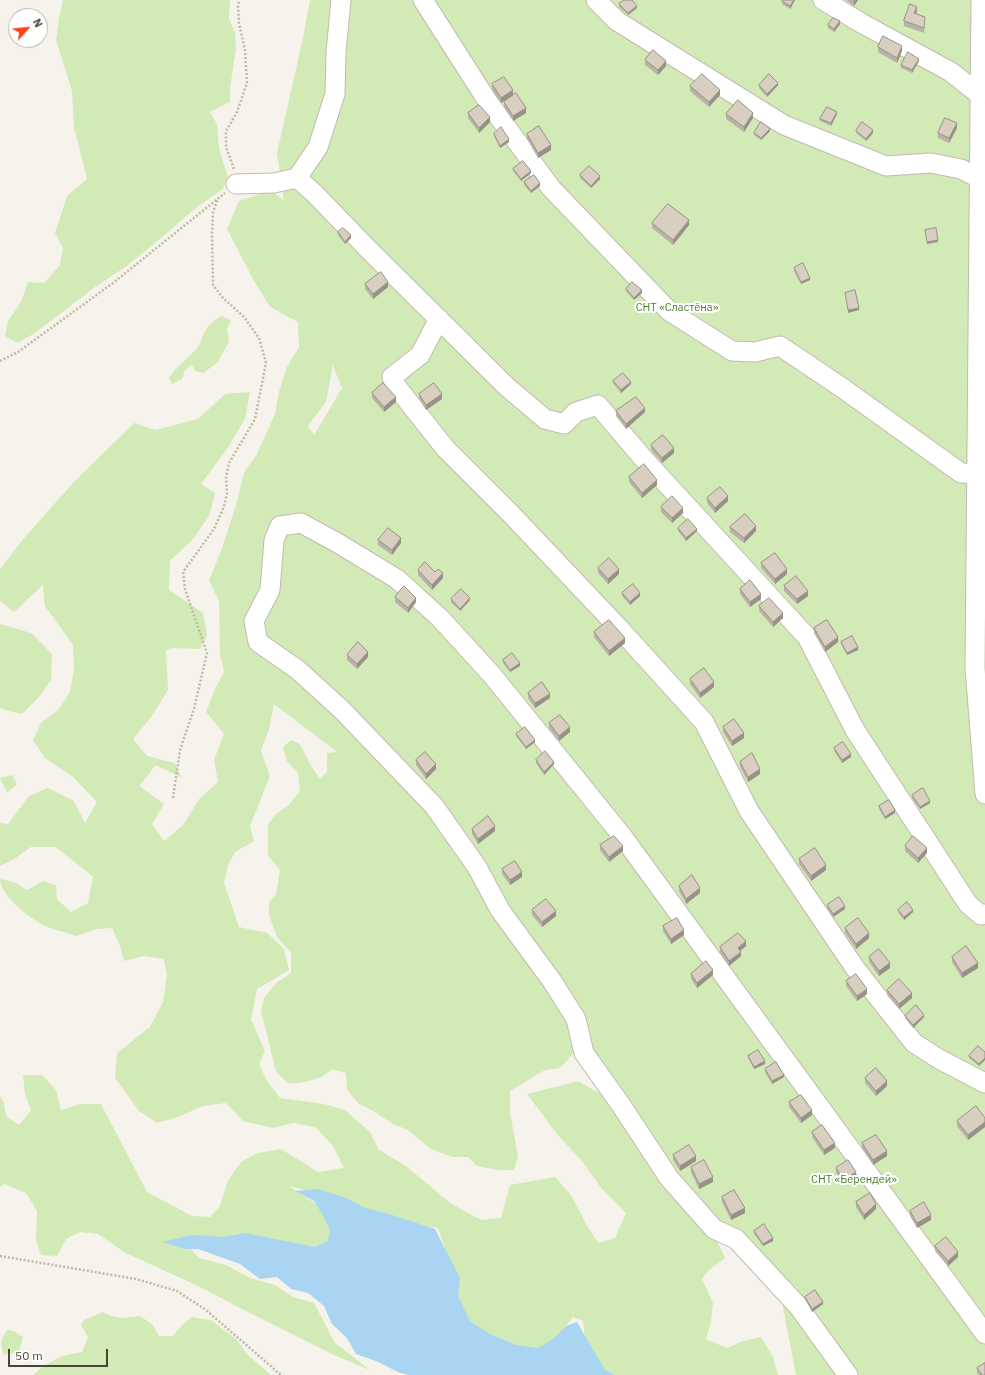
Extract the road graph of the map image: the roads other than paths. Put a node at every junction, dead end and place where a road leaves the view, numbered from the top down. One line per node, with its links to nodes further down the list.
1 (341, 0): 7 (street)
2 (423, 0): 11 (street)
3 (596, 0): 8 (street)
4 (823, 0): 6 (street)
5 (981, 0): 6 (street)
6 (980, 95): 8 (street)
7 (297, 178): 9 (street); 10 (street)
8 (982, 178): 11 (street)
9 (236, 184)
10 (438, 319): 14 (street); 15 (street)
11 (980, 474): 12 (street)
12 (982, 730): 13 (street)
13 (985, 794)
14 (985, 914)
15 (985, 1083)
16 (985, 1334): 17 (street)
17 (848, 1375)

